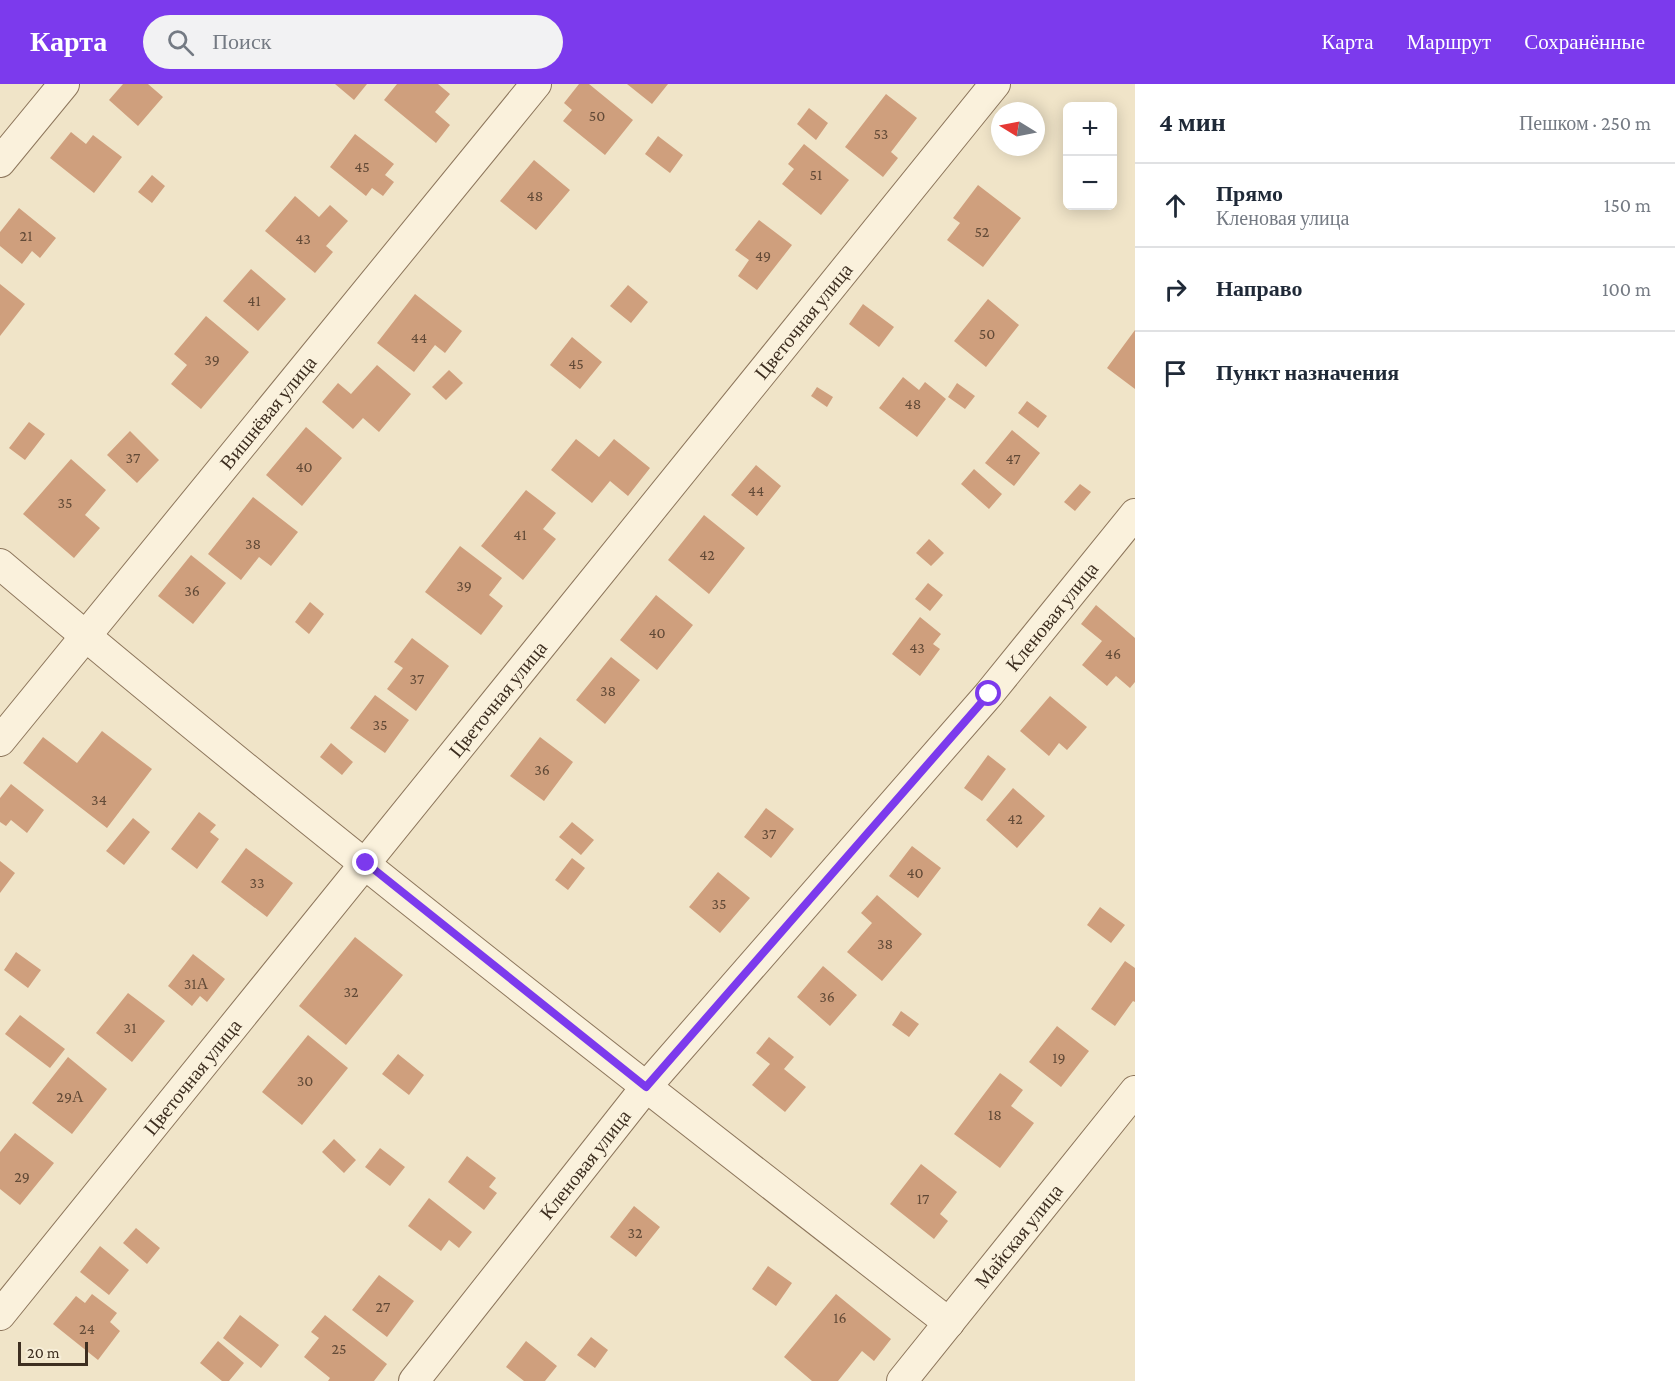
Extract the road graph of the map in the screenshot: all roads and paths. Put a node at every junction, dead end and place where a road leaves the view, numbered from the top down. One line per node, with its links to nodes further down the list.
1 (64, 84): 4 (street)
2 (536, 84): 7 (street, Вишнёвая улица)
3 (995, 84): 9 (street, Цветочная улица)
4 (0, 162)
5 (1135, 514): 10 (street, Кленовая улица)
6 (0, 564): 7 (street)
7 (85, 636): 8 (street, Вишнёвая улица); 9 (street)
8 (0, 741)
9 (366, 863): 10 (street); 12 (street, Цветочная улица)
10 (646, 1087): 13 (street); 14 (street, Кленовая улица)
11 (1135, 1091): 13 (street, Майская улица)
12 (0, 1315)
13 (949, 1323): 15 (street, Майская улица)
14 (414, 1381)
15 (902, 1381)

